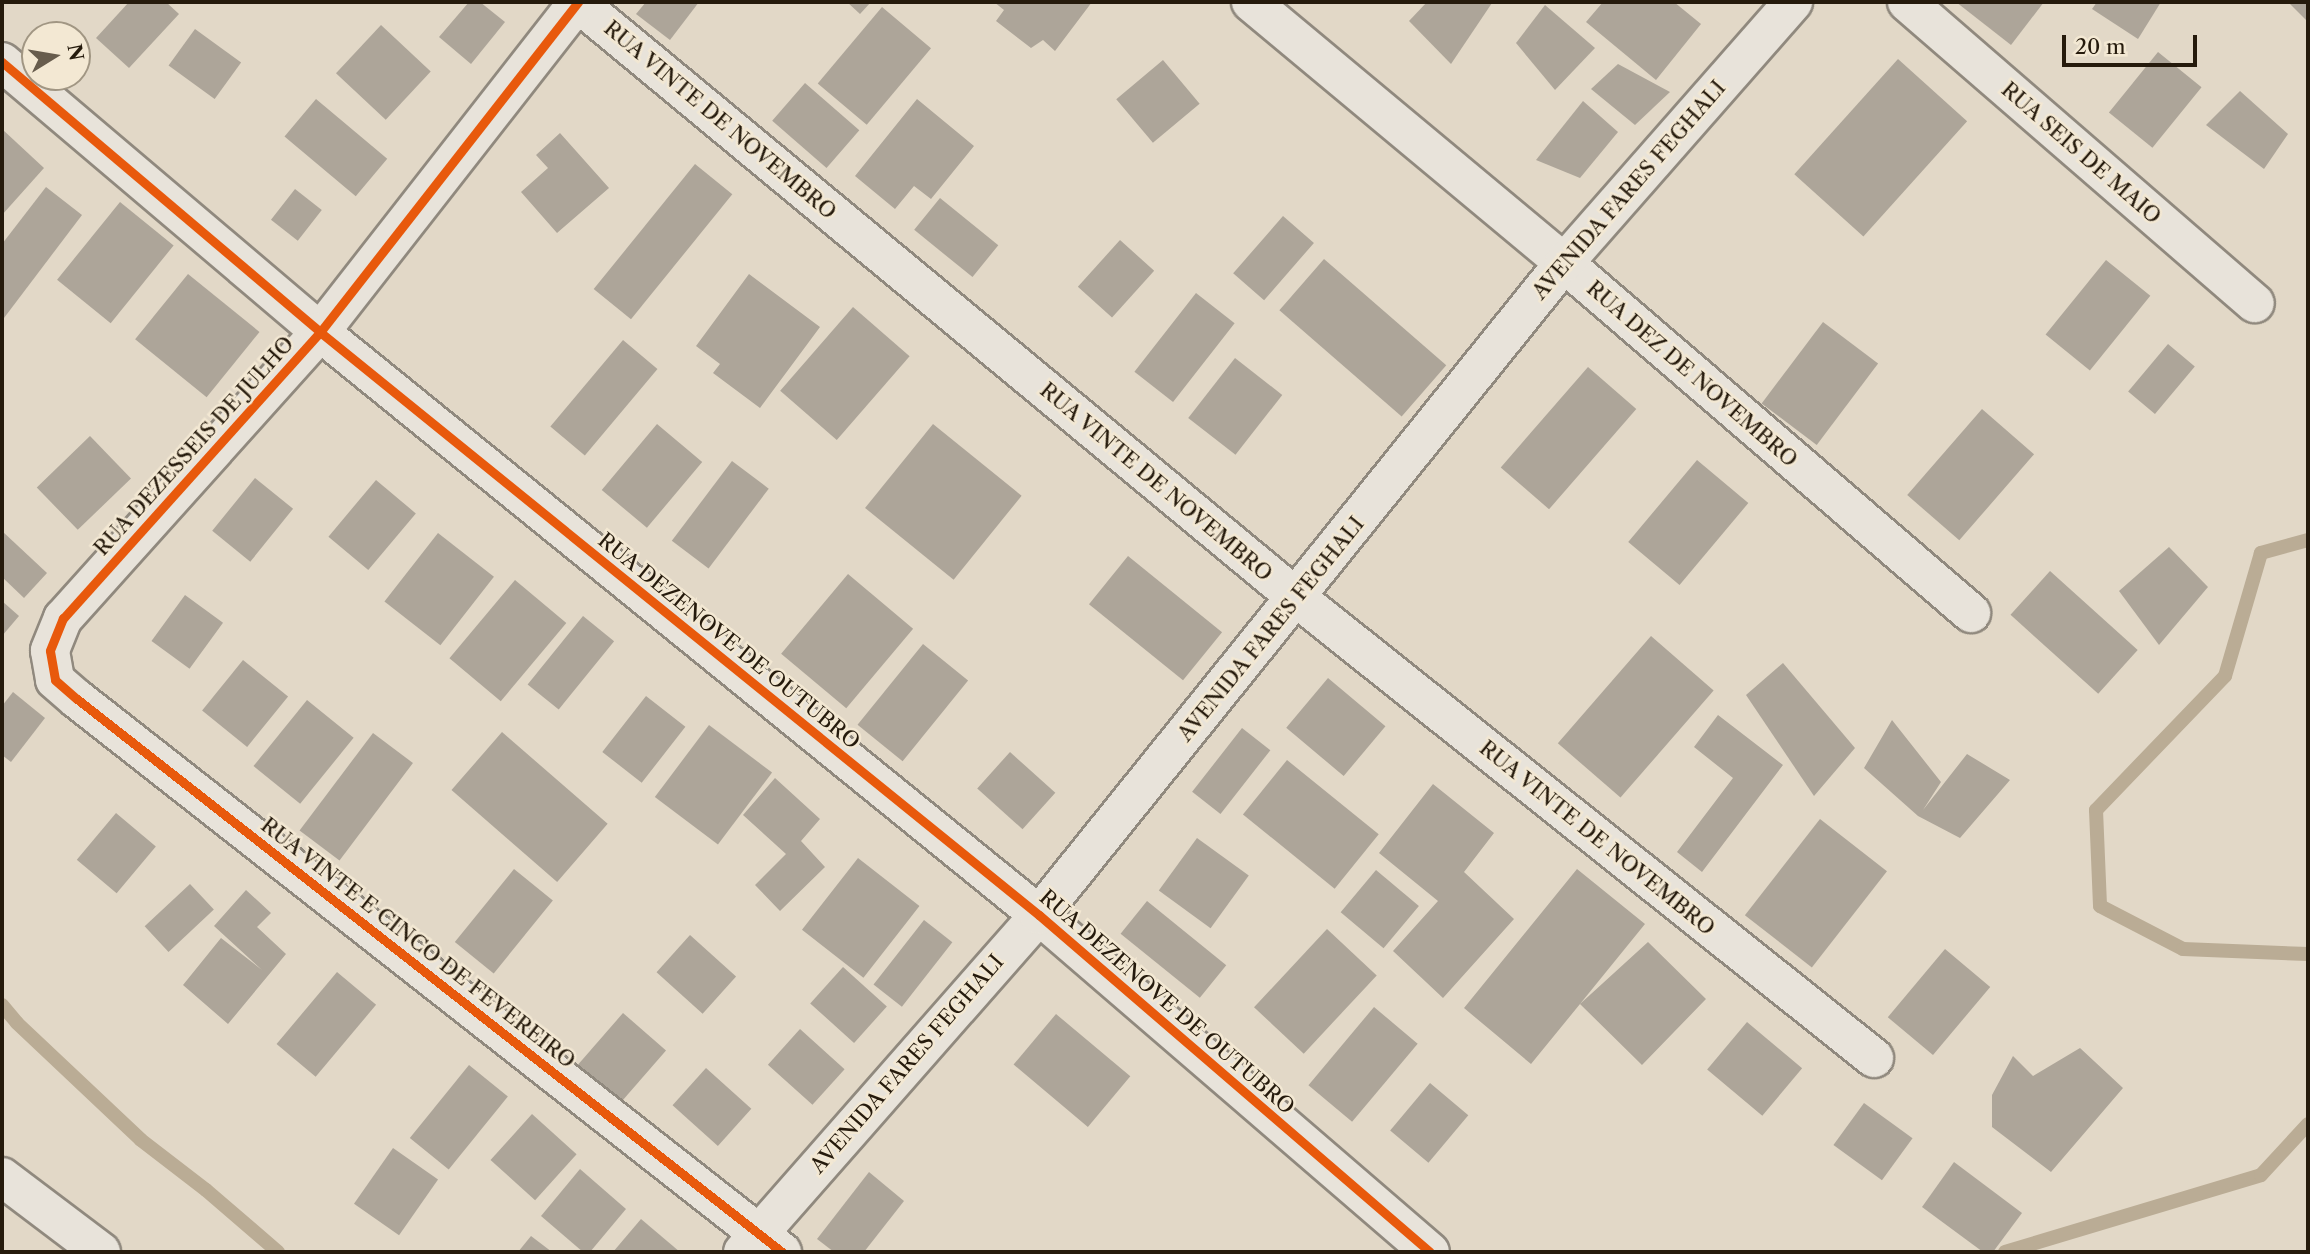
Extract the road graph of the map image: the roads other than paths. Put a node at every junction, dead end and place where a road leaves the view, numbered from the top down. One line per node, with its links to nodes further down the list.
1 (578, 2): 8 (street, RUA DEZESSEIS DE JULHO); 9 (street, RUA VINTE DE NOVEMBRO)
2 (1251, 2): 6 (street, RUA DEZ DE NOVEMBRO)
3 (1793, 2): 6 (street, AVENIDA FARES FEGHALI)
4 (1907, 2): 7 (street, RUA SEIS DE MAIO)
5 (2, 62): 8 (street, RUA DEZENOVE DE OUTUBRO)
6 (1564, 263): 9 (street, AVENIDA FARES FEGHALI); 10 (street, RUA DEZ DE NOVEMBRO)
7 (2255, 303)
8 (320, 332): 11 (street, RUA DEZESSEIS DE JULHO); 12 (street, RUA DEZENOVE DE OUTUBRO)
9 (1297, 598): 12 (street, AVENIDA FARES FEGHALI); 13 (street, RUA VINTE DE NOVEMBRO)
10 (1971, 613)
11 (50, 651): 15 (street, RUA VINTE E CINCO DE FEVEREIRO)
12 (1039, 915): 15 (street, AVENIDA FARES FEGHALI); 17 (street, RUA DEZENOVE DE OUTUBRO)
13 (1874, 1058)
14 (2, 1177): 16 (street)
15 (761, 1246)
16 (101, 1252)
17 (1430, 1252)

